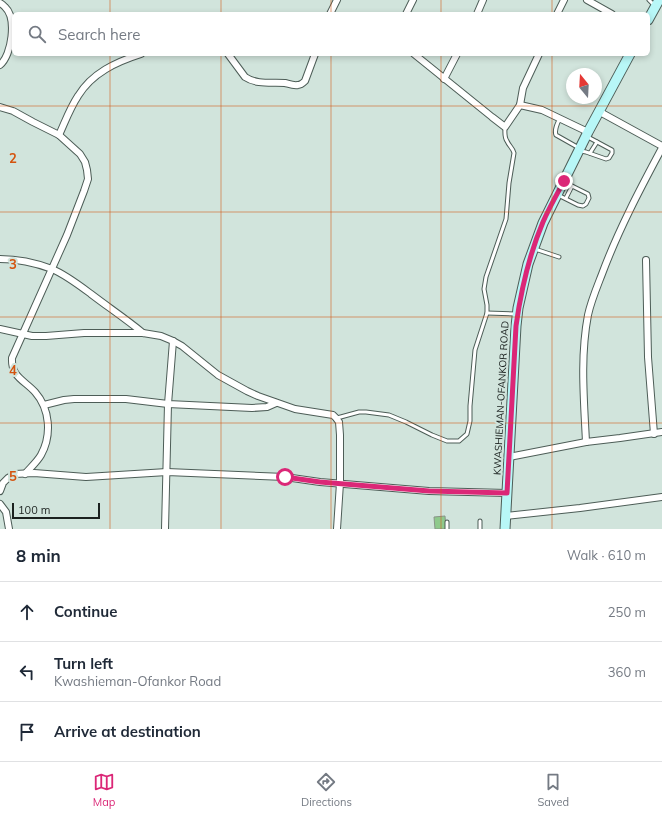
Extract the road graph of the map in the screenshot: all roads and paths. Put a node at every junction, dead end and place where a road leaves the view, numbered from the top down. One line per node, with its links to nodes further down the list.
1 (2, 0): 8 (street)
2 (337, 0): 9 (street)
3 (413, 0): 10 (street)
4 (484, 0): 11 (street)
5 (564, 0): 12 (street)
6 (587, 0): 13 (street)
7 (654, 2): 14 (main road)
8 (0, 3): 22 (street)
9 (331, 12)
10 (407, 12)
11 (477, 12)
12 (558, 12)
13 (608, 12)
14 (650, 14)
15 (134, 56): 30 (street)
16 (229, 56): 17 (street)
17 (314, 56)
18 (416, 56): 23 (street)
19 (456, 56): 23 (street)
20 (538, 56): 24 (street)
21 (629, 56): 26 (main road, KWASHIEMAN-OFANKOR ROAD)
22 (0, 65)
23 (444, 79): 28 (street)
24 (520, 105): 27 (street); 28 (street)
25 (0, 107): 30 (street)
26 (600, 112): 29 (main road, KWASHIEMAN-OFANKOR ROAD); 32 (street)
27 (560, 118): 29 (street); 33 (lane)
28 (505, 127): 44 (lane)
29 (587, 134): 31 (lane); 33 (main road, KWASHIEMAN-OFANKOR ROAD)
30 (59, 135): 43 (street)
31 (597, 142): 34 (lane); 34 (lane)
32 (662, 147): 56 (street)
33 (580, 150): 34 (lane); 35 (main road, KWASHIEMAN-OFANKOR ROAD)
34 (590, 153)
35 (564, 182): 36 (lane); 37 (main road, KWASHIEMAN-OFANKOR ROAD)
36 (572, 186): 38 (lane); 38 (lane)
37 (557, 195): 38 (lane); 39 (main road, KWASHIEMAN-OFANKOR ROAD)
38 (566, 198)
39 (533, 249): 40 (lane); 45 (main road, KWASHIEMAN-OFANKOR ROAD)
40 (558, 257)
41 (0, 260): 43 (street)
42 (646, 260): 55 (street)
43 (52, 269): 47 (street); 48 (street)
44 (487, 313): 45 (lane); 53 (lane)
45 (517, 314): 57 (main road, KWASHIEMAN-OFANKOR ROAD)
46 (0, 329): 48 (street)
47 (143, 334): 48 (street); 49 (street)
48 (22, 335): 52 (street)
49 (173, 341): 50 (street); 51 (street)
50 (276, 403): 51 (street); 53 (street)
51 (168, 404): 52 (street); 58 (street)
52 (44, 405): 59 (street)
53 (336, 418): 60 (street)
54 (662, 432): 55 (street)
55 (654, 434): 56 (street)
56 (586, 442): 57 (street)
57 (509, 457): 62 (main road, KWASHIEMAN-OFANKOR ROAD)
58 (167, 472): 59 (street); 60 (street); 69 (street)
59 (25, 474): 61 (street)
60 (340, 484): 62 (street); 70 (street)
61 (0, 491)
62 (507, 493): 65 (main road, KWASHIEMAN-OFANKOR ROAD)
63 (662, 497): 65 (street)
64 (0, 504): 68 (street)
65 (506, 516): 73 (main road, KWASHIEMAN-OFANKOR ROAD)
66 (480, 521): 72 (lane)
67 (447, 522): 71 (lane)
68 (9, 529)
69 (165, 529)
70 (337, 529)
71 (447, 529)
72 (480, 529)
73 (505, 529)

